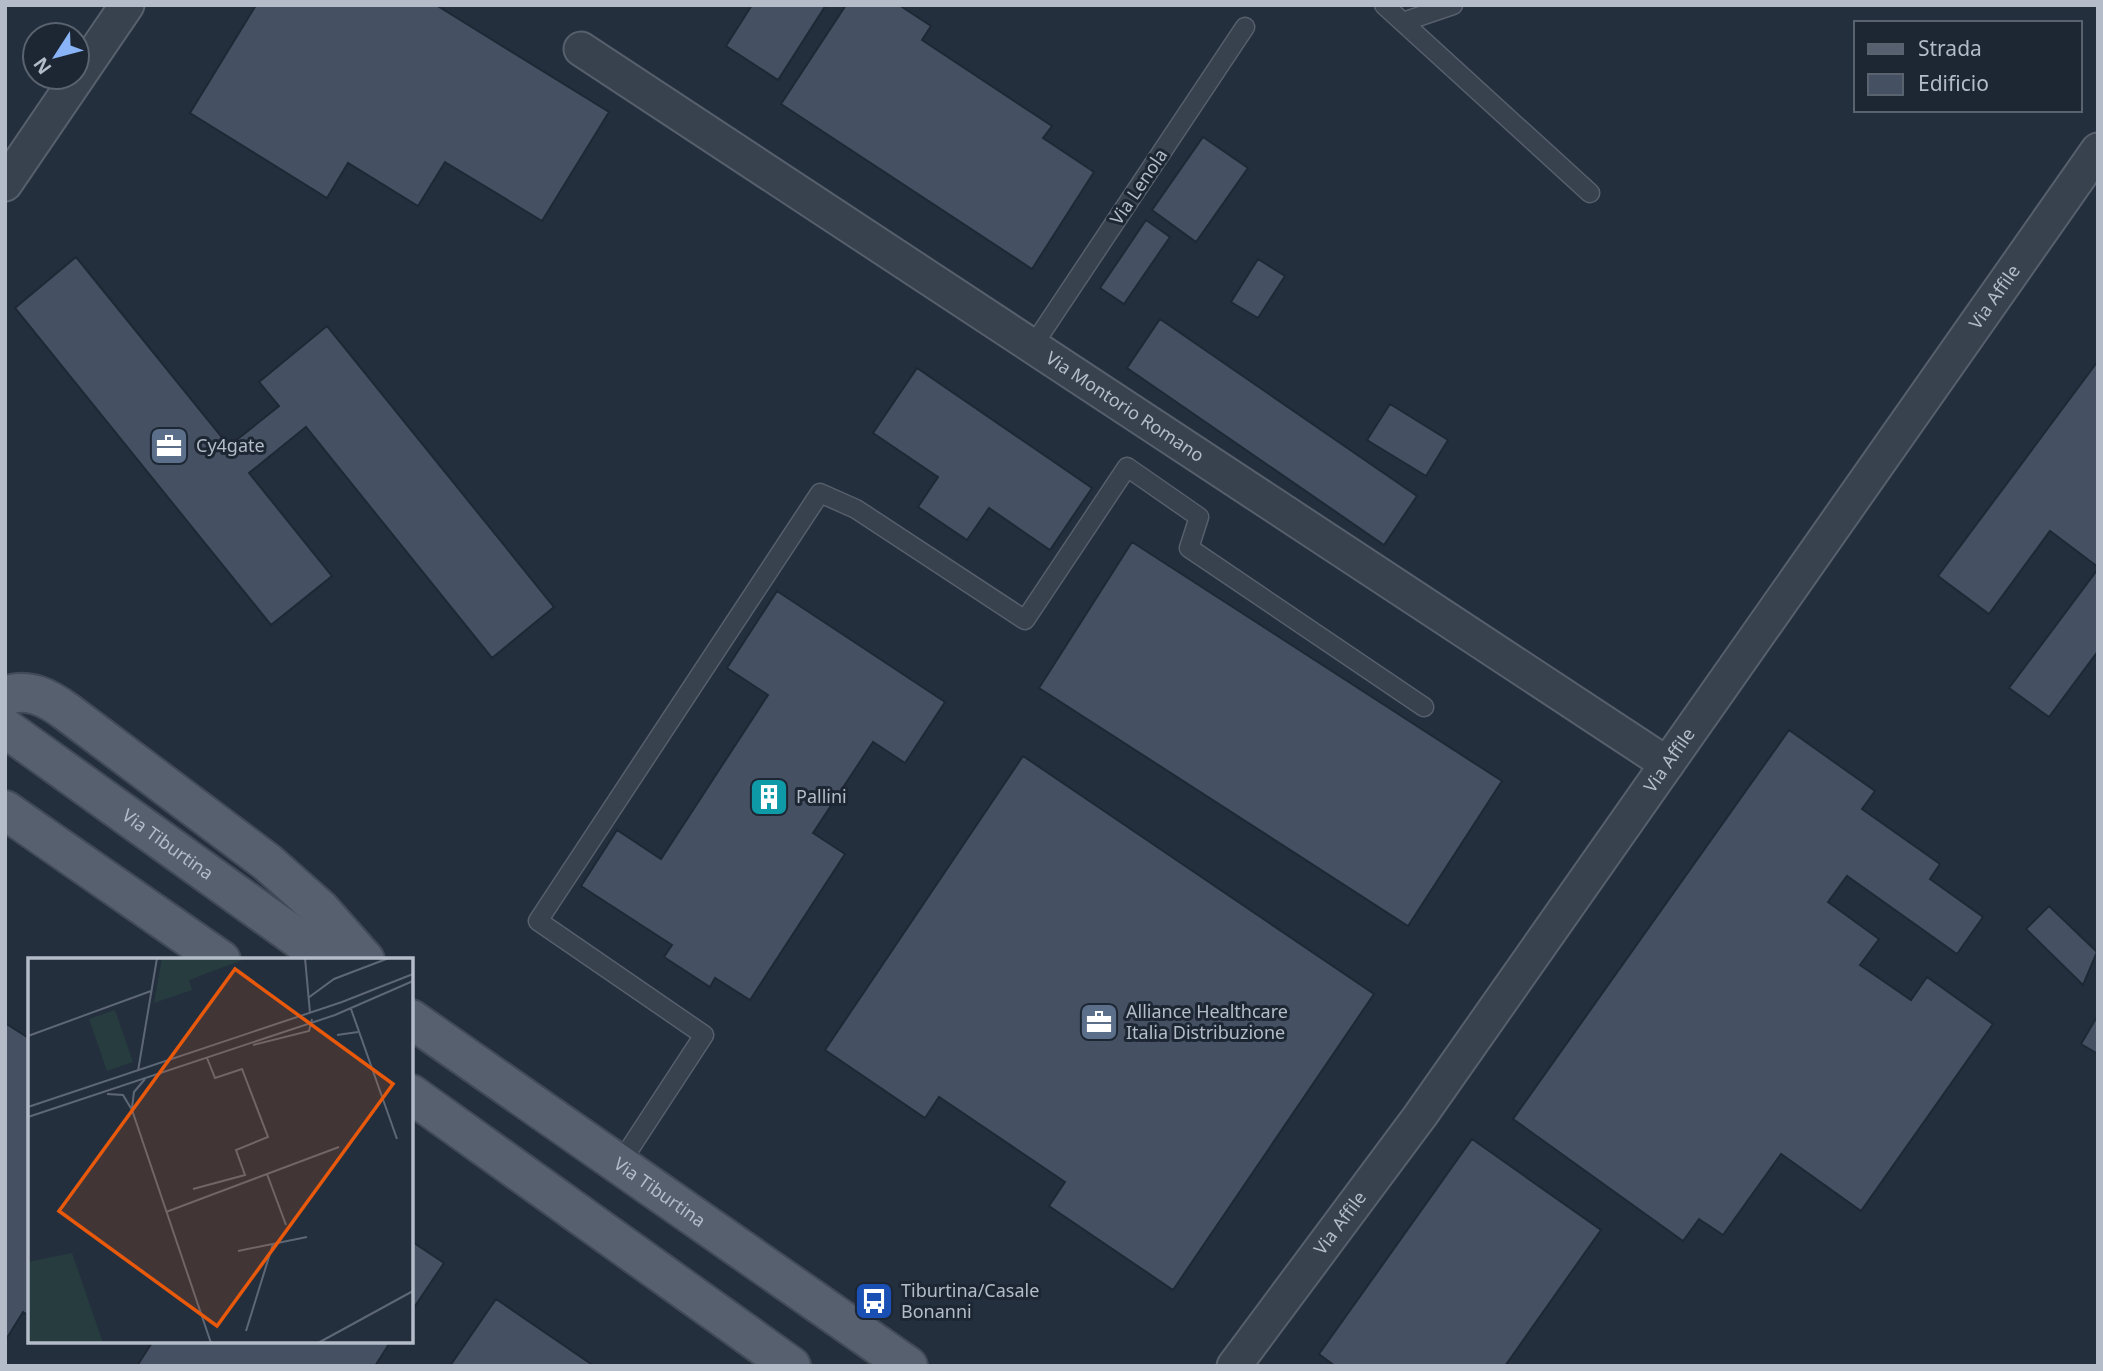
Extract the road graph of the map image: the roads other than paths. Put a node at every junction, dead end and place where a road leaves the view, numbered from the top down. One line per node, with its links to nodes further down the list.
1 (127, 5): 8 (street)
2 (1384, 5): 4 (lane)
3 (1453, 5): 4 (lane)
4 (1403, 22): 9 (lane)
5 (1245, 27): 10 (lane, Via Lenola)
6 (581, 49): 10 (street, Via Montorio Romano)
7 (2098, 150): 14 (street, Via Affile)
8 (5, 184)
9 (1590, 193)
10 (1032, 347): 14 (street, Via Montorio Romano)
11 (5, 696): 18 (main road)
12 (1424, 707): 21 (lane)
13 (5, 728): 17 (main road, Via Tiburtina)
14 (1667, 764): 24 (street, Via Affile)
15 (5, 810): 16 (main road)
16 (218, 958)
17 (325, 958)
18 (363, 958)
19 (413, 1020): 21 (main road, Via Tiburtina)
20 (413, 1095): 22 (main road)
21 (620, 1165): 23 (main road, Via Tiburtina)
22 (791, 1366)
23 (908, 1366)
24 (1234, 1366)

